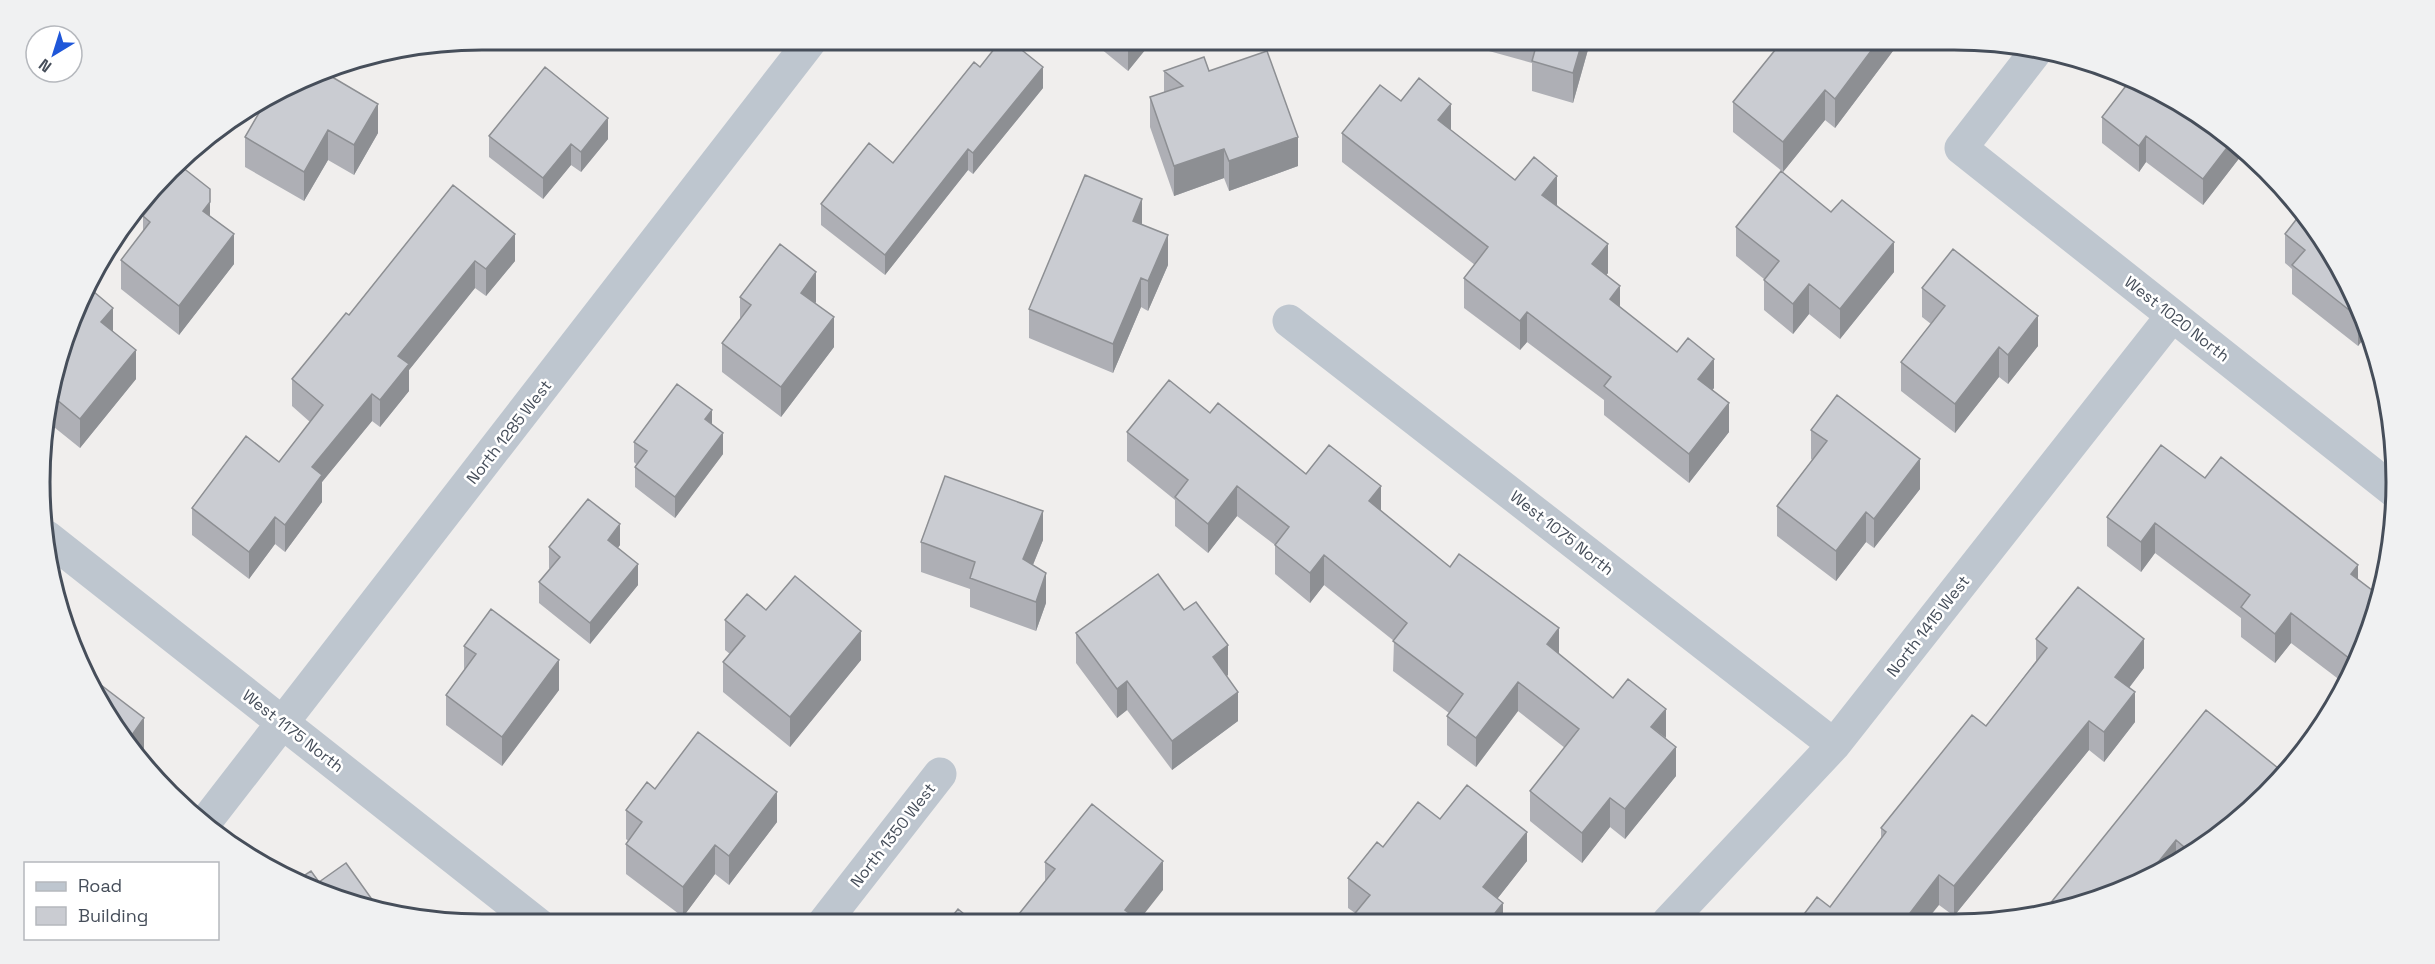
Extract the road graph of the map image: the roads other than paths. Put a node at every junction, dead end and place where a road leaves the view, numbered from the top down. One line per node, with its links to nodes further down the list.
1 (804, 50): 7 (street, North 1285 West)
2 (2031, 57): 3 (street, West 1020 North)
3 (2172, 316): 5 (street, West 1020 North); 8 (street, North 1415 West)
4 (1289, 321): 8 (street, West 1075 North)
5 (2386, 475)
6 (54, 543): 7 (street, West 1175 North)
7 (284, 723): 10 (street, North 1285 West); 11 (street, West 1175 North)
8 (1834, 744): 13 (street, North 1415 West)
9 (940, 774): 12 (street, North 1350 West)
10 (209, 817)
11 (525, 914)
12 (831, 914)
13 (1675, 914)

